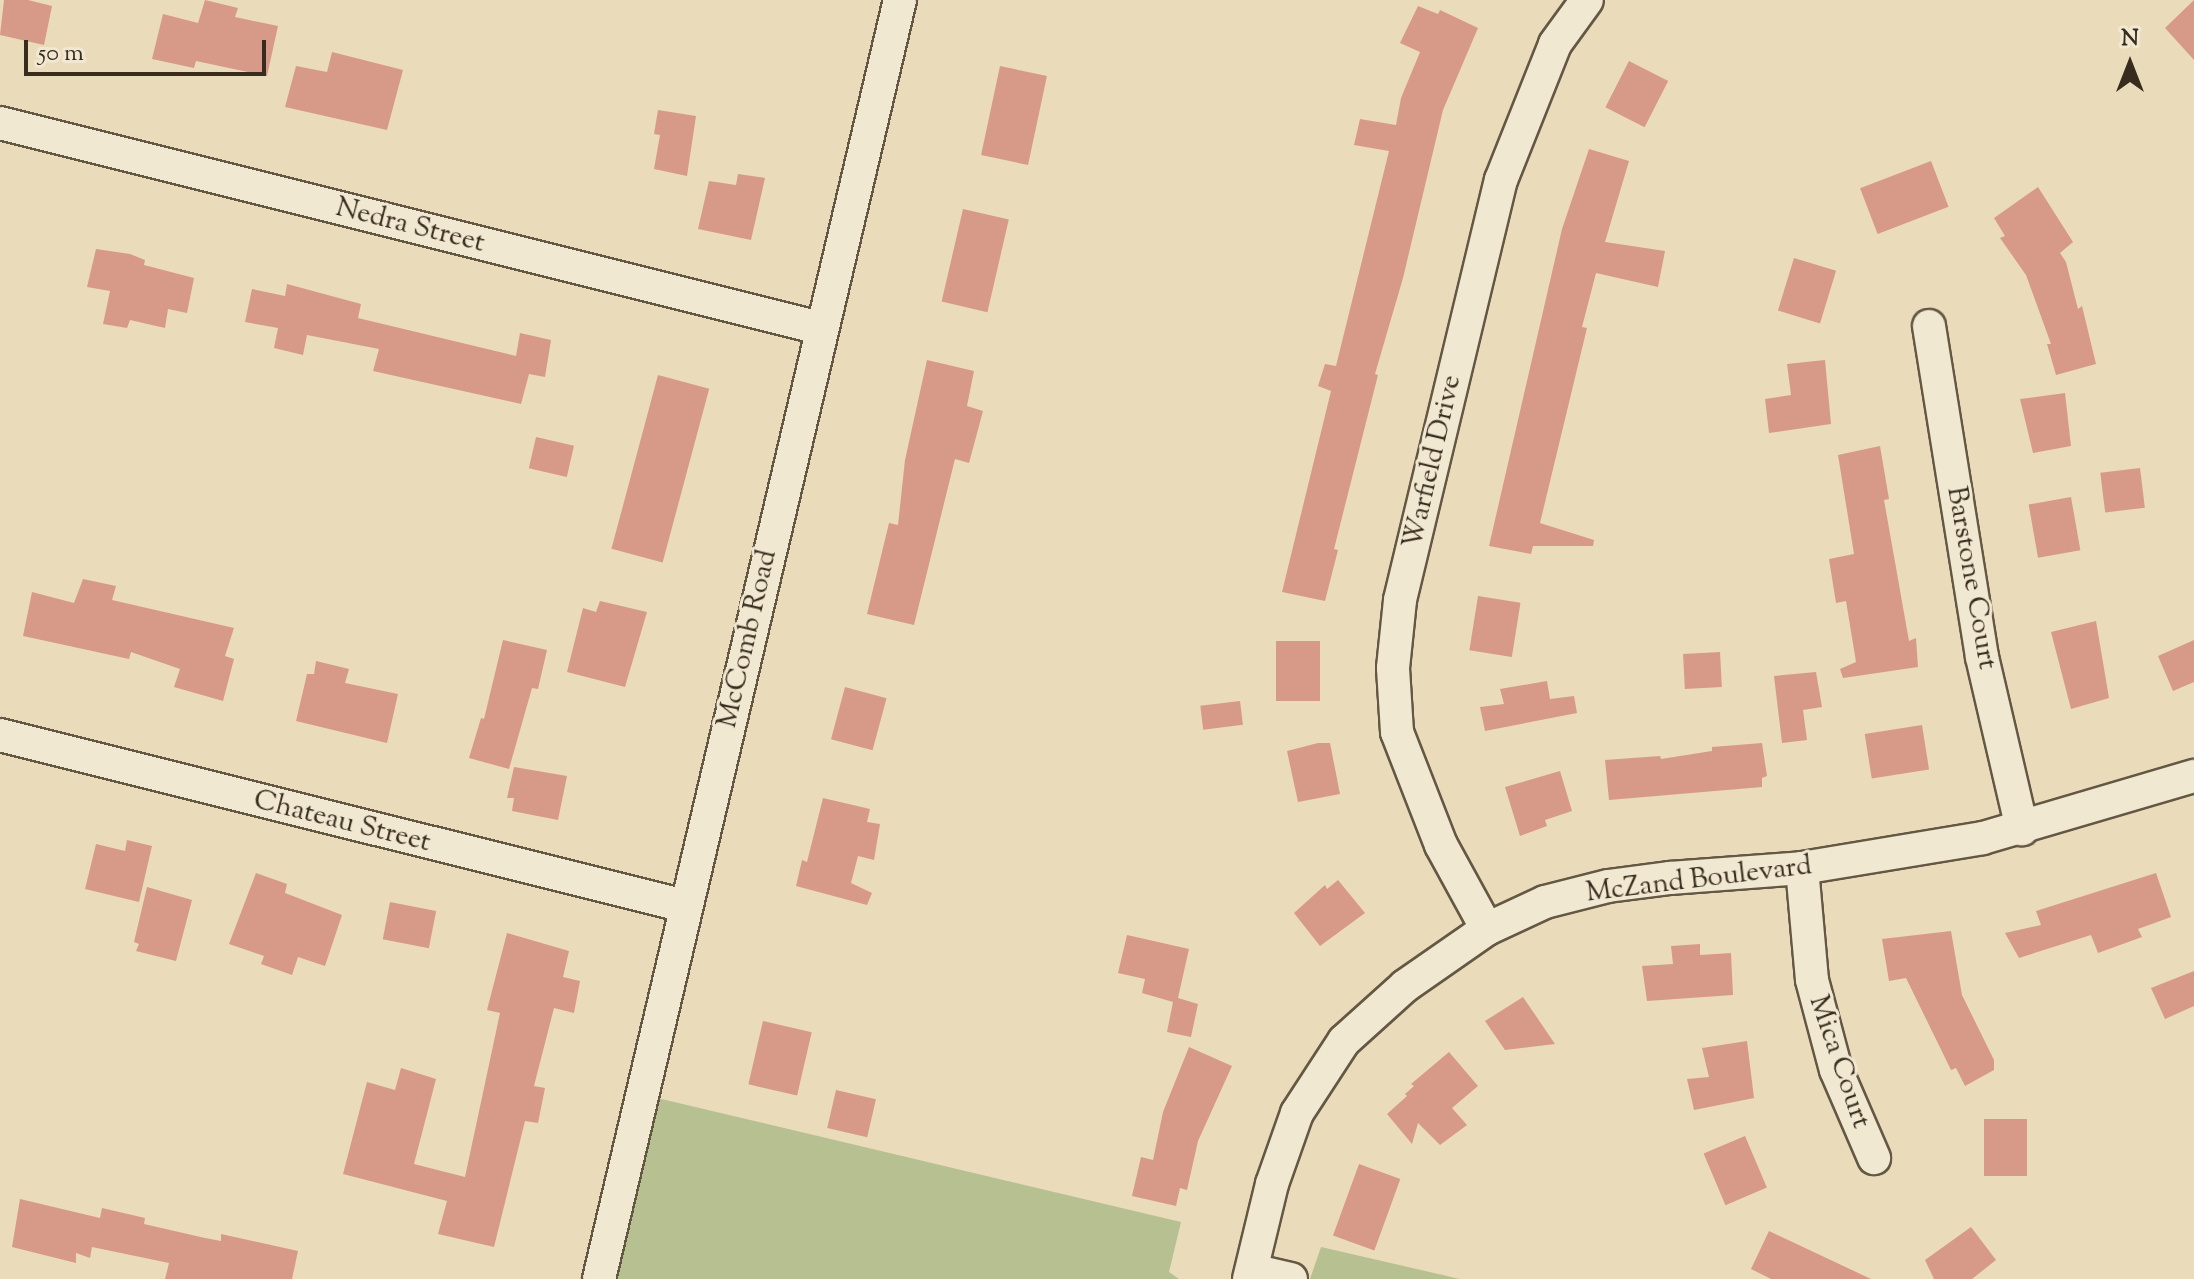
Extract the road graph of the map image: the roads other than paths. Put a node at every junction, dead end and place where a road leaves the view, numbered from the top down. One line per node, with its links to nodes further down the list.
1 (900, 0): 5 (street, McComb Road)
2 (1587, 0): 11 (street, Warfield Drive)
3 (0, 123): 5 (street, Nedra Street)
4 (1929, 326): 8 (street, Barstone Court)
5 (820, 328): 10 (street, McComb Road)
6 (0, 735): 10 (street, Chateau Street)
7 (2194, 776): 8 (street, McZand Boulevard)
8 (2022, 829): 9 (street, McZand Boulevard)
9 (1802, 868): 11 (street, McZand Boulevard); 12 (street, Mica Court)
10 (685, 906): 14 (street, McComb Road)
11 (1487, 929): 13 (street, McZand Boulevard)
12 (1874, 1158)
13 (1250, 1274): 15 (street)
14 (599, 1279)
15 (1291, 1279)

